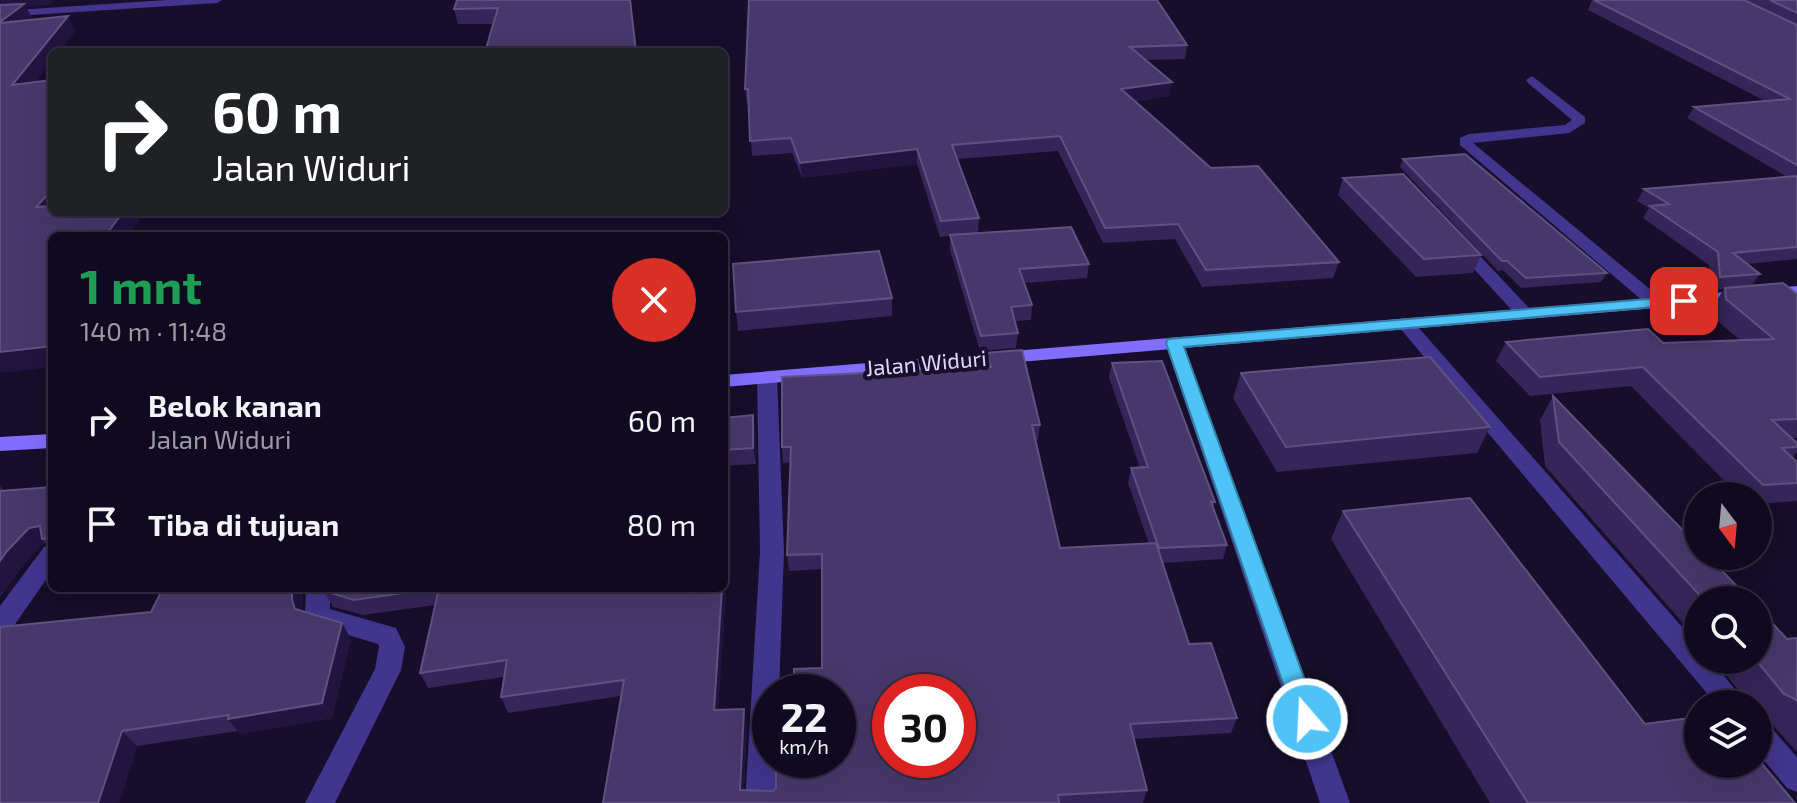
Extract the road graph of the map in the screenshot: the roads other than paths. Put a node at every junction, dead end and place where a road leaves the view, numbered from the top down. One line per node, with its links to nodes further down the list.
1 (217, 0): 2 (street)
2 (0, 14)
3 (1532, 80): 6 (street)
4 (1442, 225): 7 (street)
5 (1797, 291): 6 (main road, Jalan Widuri)
6 (1656, 303): 7 (main road, Jalan Widuri)
7 (1524, 313): 8 (main road, Jalan Widuri)
8 (1405, 323): 9 (main road, Jalan Widuri); 17 (street)
9 (1174, 343): 10 (main road, Jalan Widuri); 22 (street)
10 (767, 377): 11 (main road, Jalan Widuri); 21 (street)
11 (728, 381)
12 (48, 441): 13 (main road)
13 (0, 444)
14 (48, 559): 16 (street)
15 (318, 592): 20 (street)
16 (0, 626)
17 (1721, 690)
18 (1772, 749): 19 (street)
19 (1797, 778)
20 (320, 803)
21 (760, 803)
22 (1335, 803)

